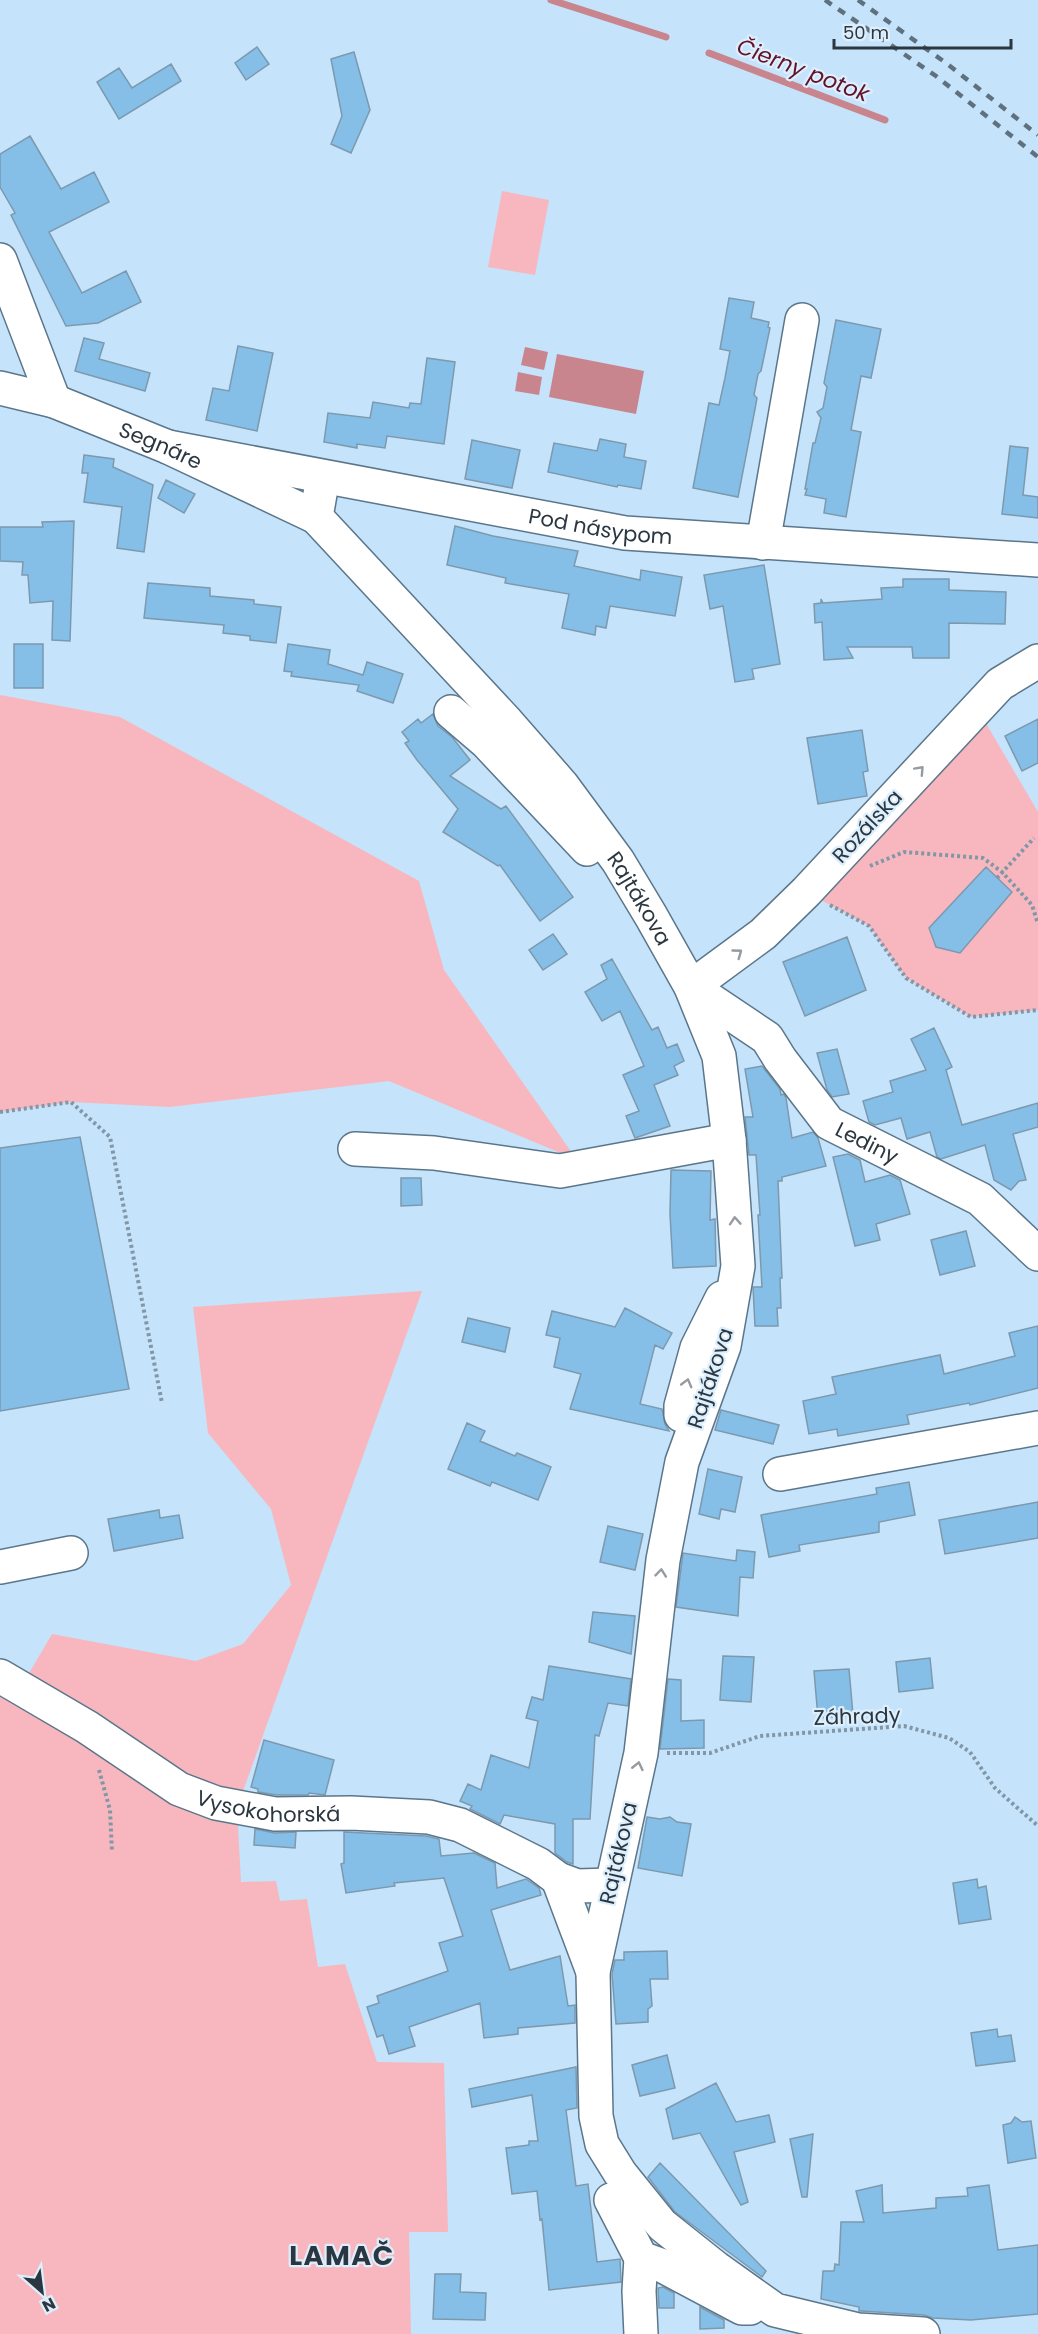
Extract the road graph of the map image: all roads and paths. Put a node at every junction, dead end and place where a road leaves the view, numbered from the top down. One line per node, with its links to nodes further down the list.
1 (0, 260): 4 (street)
2 (802, 320): 8 (street)
3 (0, 388): 4 (street, Segnáre)
4 (54, 400): 5 (street, Segnáre)
5 (168, 447): 6 (street, Pod násypom); 7 (street, Segnáre)
6 (322, 477): 7 (street); 8 (street, Pod násypom)
7 (316, 517): 17 (street, Rajtákova)
8 (763, 543): 9 (street, Pod násypom)
9 (1038, 560)
10 (1038, 661): 16 (street, Rozálska, one-way to 10)
11 (451, 712): 17 (street)
12 (1034, 838): 14 (path)
13 (860, 870): 14 (path)
14 (1002, 872): 15 (path); 18 (path)
15 (998, 878)
16 (806, 892): 19 (street, Rozálska, one-way to 16); 20 (path)
17 (651, 916): 19 (street, Rajtákova)
18 (1038, 924)
19 (691, 987): 22 (street, Rajtákova); 24 (street, Lediny)
20 (1038, 1010)
21 (0, 1112): 25 (path)
22 (729, 1140): 23 (street); 31 (street, Rajtákova, one-way to 22)
23 (355, 1149)
24 (1038, 1254)
25 (162, 1403)
26 (1038, 1428): 27 (street)
27 (780, 1474)
28 (71, 1553): 29 (street)
29 (0, 1567)
30 (0, 1676): 35 (street, Vysokohorská)
31 (641, 1753): 33 (path, Záhrady); 36 (street, Rajtákova, one-way to 31)
32 (99, 1768): 34 (path)
33 (1038, 1826)
34 (112, 1852)
35 (558, 1879): 36 (street, Vysokohorská); 37 (street)
36 (611, 1885): 37 (street, Rajtákova)
37 (592, 1972): 40 (street, Rajtákova)
38 (611, 2200): 39 (street)
39 (641, 2258): 40 (street); 42 (street)
40 (790, 2320): 41 (street)
41 (857, 2332): 43 (street)
42 (641, 2334)
43 (922, 2334)

